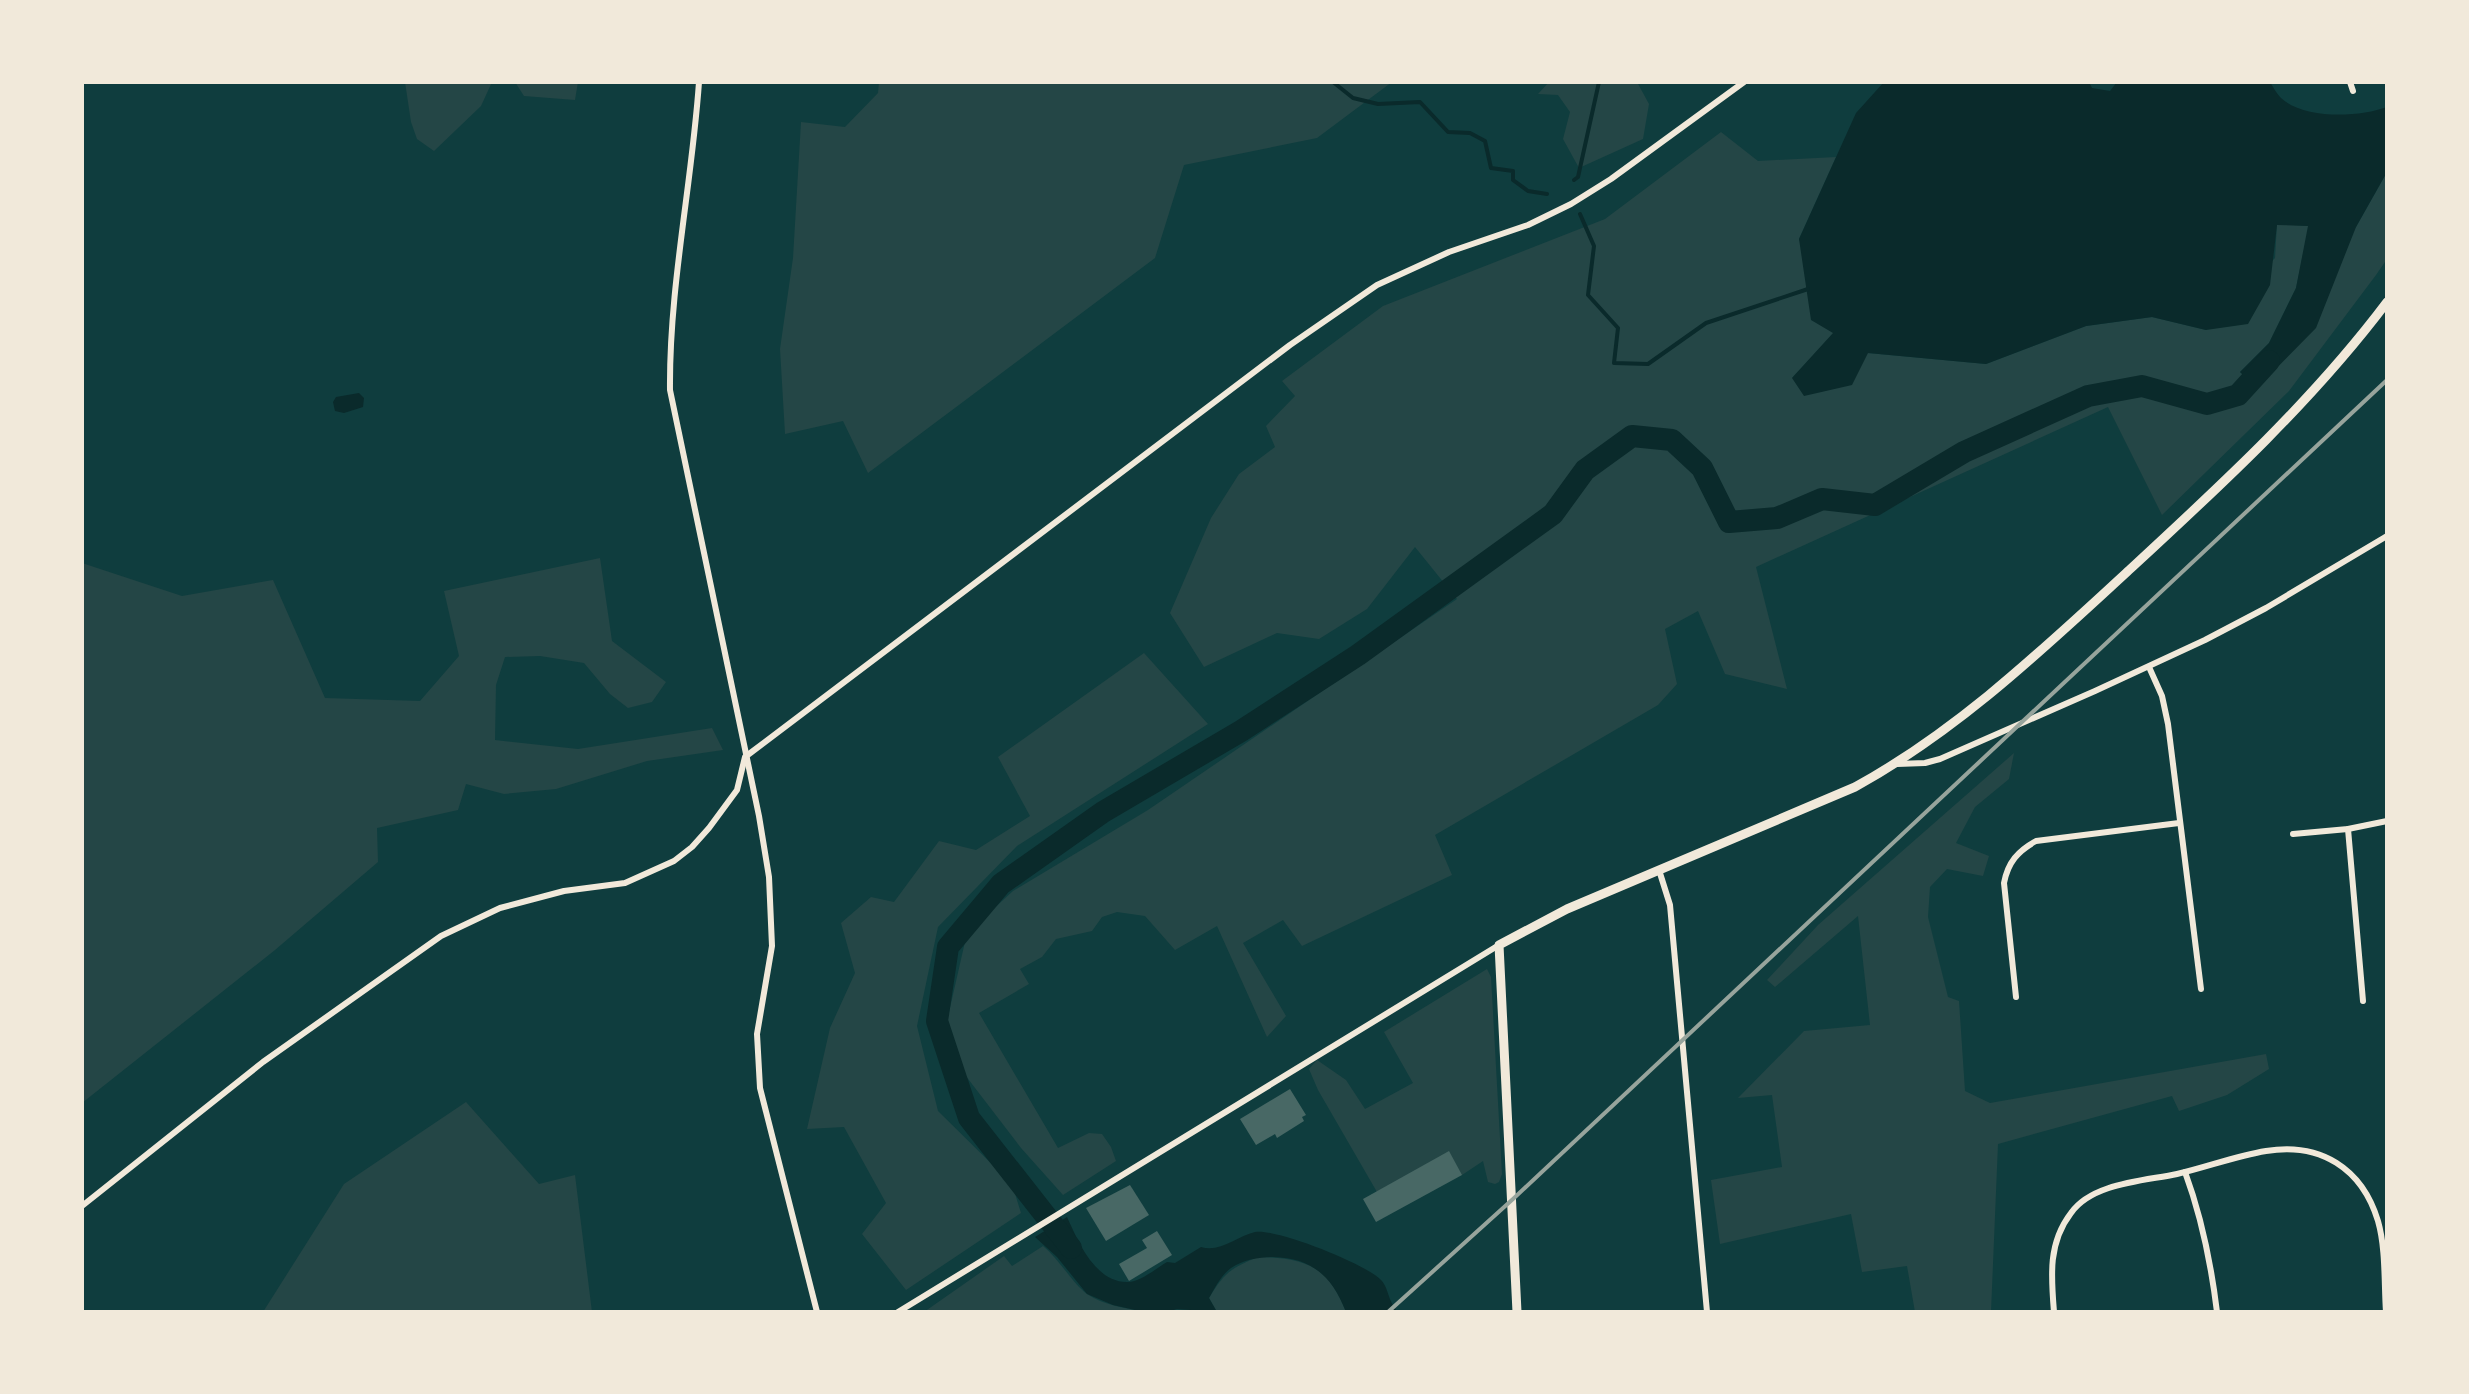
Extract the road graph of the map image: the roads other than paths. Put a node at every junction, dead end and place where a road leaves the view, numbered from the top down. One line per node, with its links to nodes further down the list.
1 (699, 82): 8 (street)
2 (1744, 82): 8 (street)
3 (2350, 82): 4 (street)
4 (2353, 91)
5 (2387, 302): 9 (main road)
6 (2387, 536): 7 (street)
7 (2149, 667): 9 (street); 11 (street)
8 (745, 757): 20 (street); 21 (street)
9 (1897, 764): 14 (main road)
10 (2387, 821): 12 (street)
11 (2179, 823): 16 (street); 17 (street)
12 (2348, 829): 13 (street); 18 (street)
13 (2293, 834)
14 (1659, 870): 15 (main road); 24 (street)
15 (1499, 945): 22 (street); 23 (main road)
16 (2201, 989)
17 (2016, 997)
18 (2363, 1001)
19 (2185, 1172): 25 (street); 26 (street); 27 (street)
20 (82, 1206)
21 (817, 1312)
22 (898, 1312)
23 (1517, 1312)
24 (1707, 1312)
25 (2054, 1312)
26 (2217, 1312)
27 (2386, 1312)

